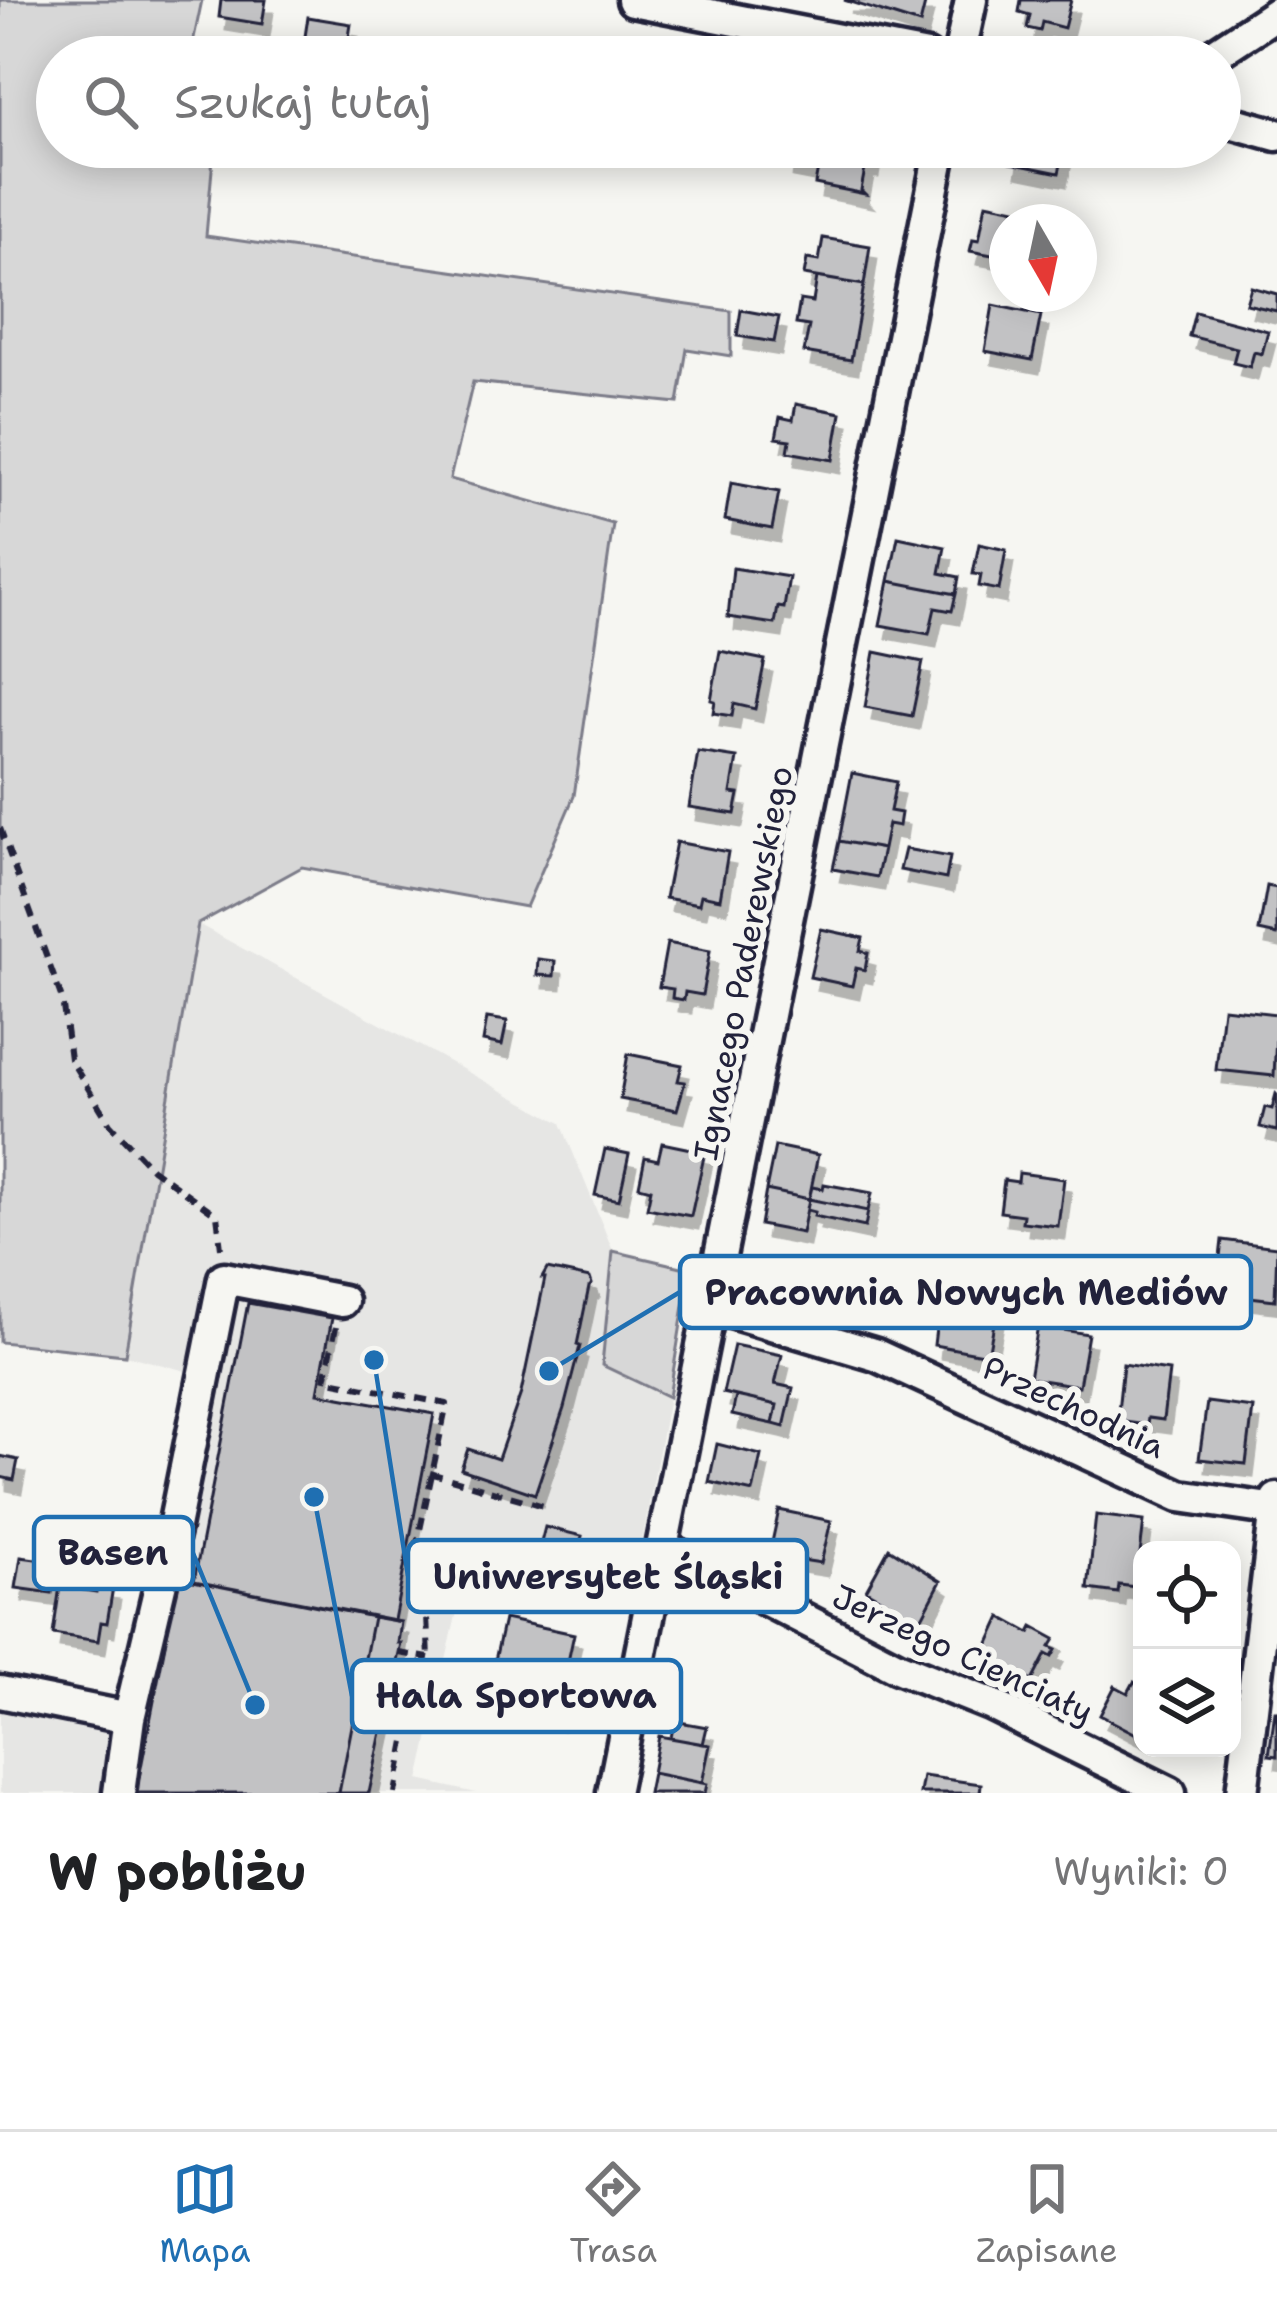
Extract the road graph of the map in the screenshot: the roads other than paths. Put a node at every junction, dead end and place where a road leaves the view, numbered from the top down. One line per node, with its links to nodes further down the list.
1 (632, 0): 4 (street)
2 (971, 0): 5 (street)
3 (1277, 13): 6 (street)
4 (818, 36)
5 (963, 36)
6 (1241, 37)
7 (1241, 125): 8 (street)
8 (1277, 135)
9 (936, 168): 11 (street, Ignacego Paderewskiego)
10 (342, 1300): 16 (street)
11 (712, 1306): 13 (street, Przechodnia); 14 (street, Ignacego Paderewskiego)
12 (1277, 1499): 13 (street)
13 (1276, 1510): 20 (street)
14 (662, 1546): 18 (street, Ignacego Paderewskiego); 19 (street, Jerzego Cienciały)
15 (0, 1692): 16 (street)
16 (129, 1718): 17 (street)
17 (119, 1793)
18 (613, 1793)
19 (1170, 1793)
20 (1242, 1793)

